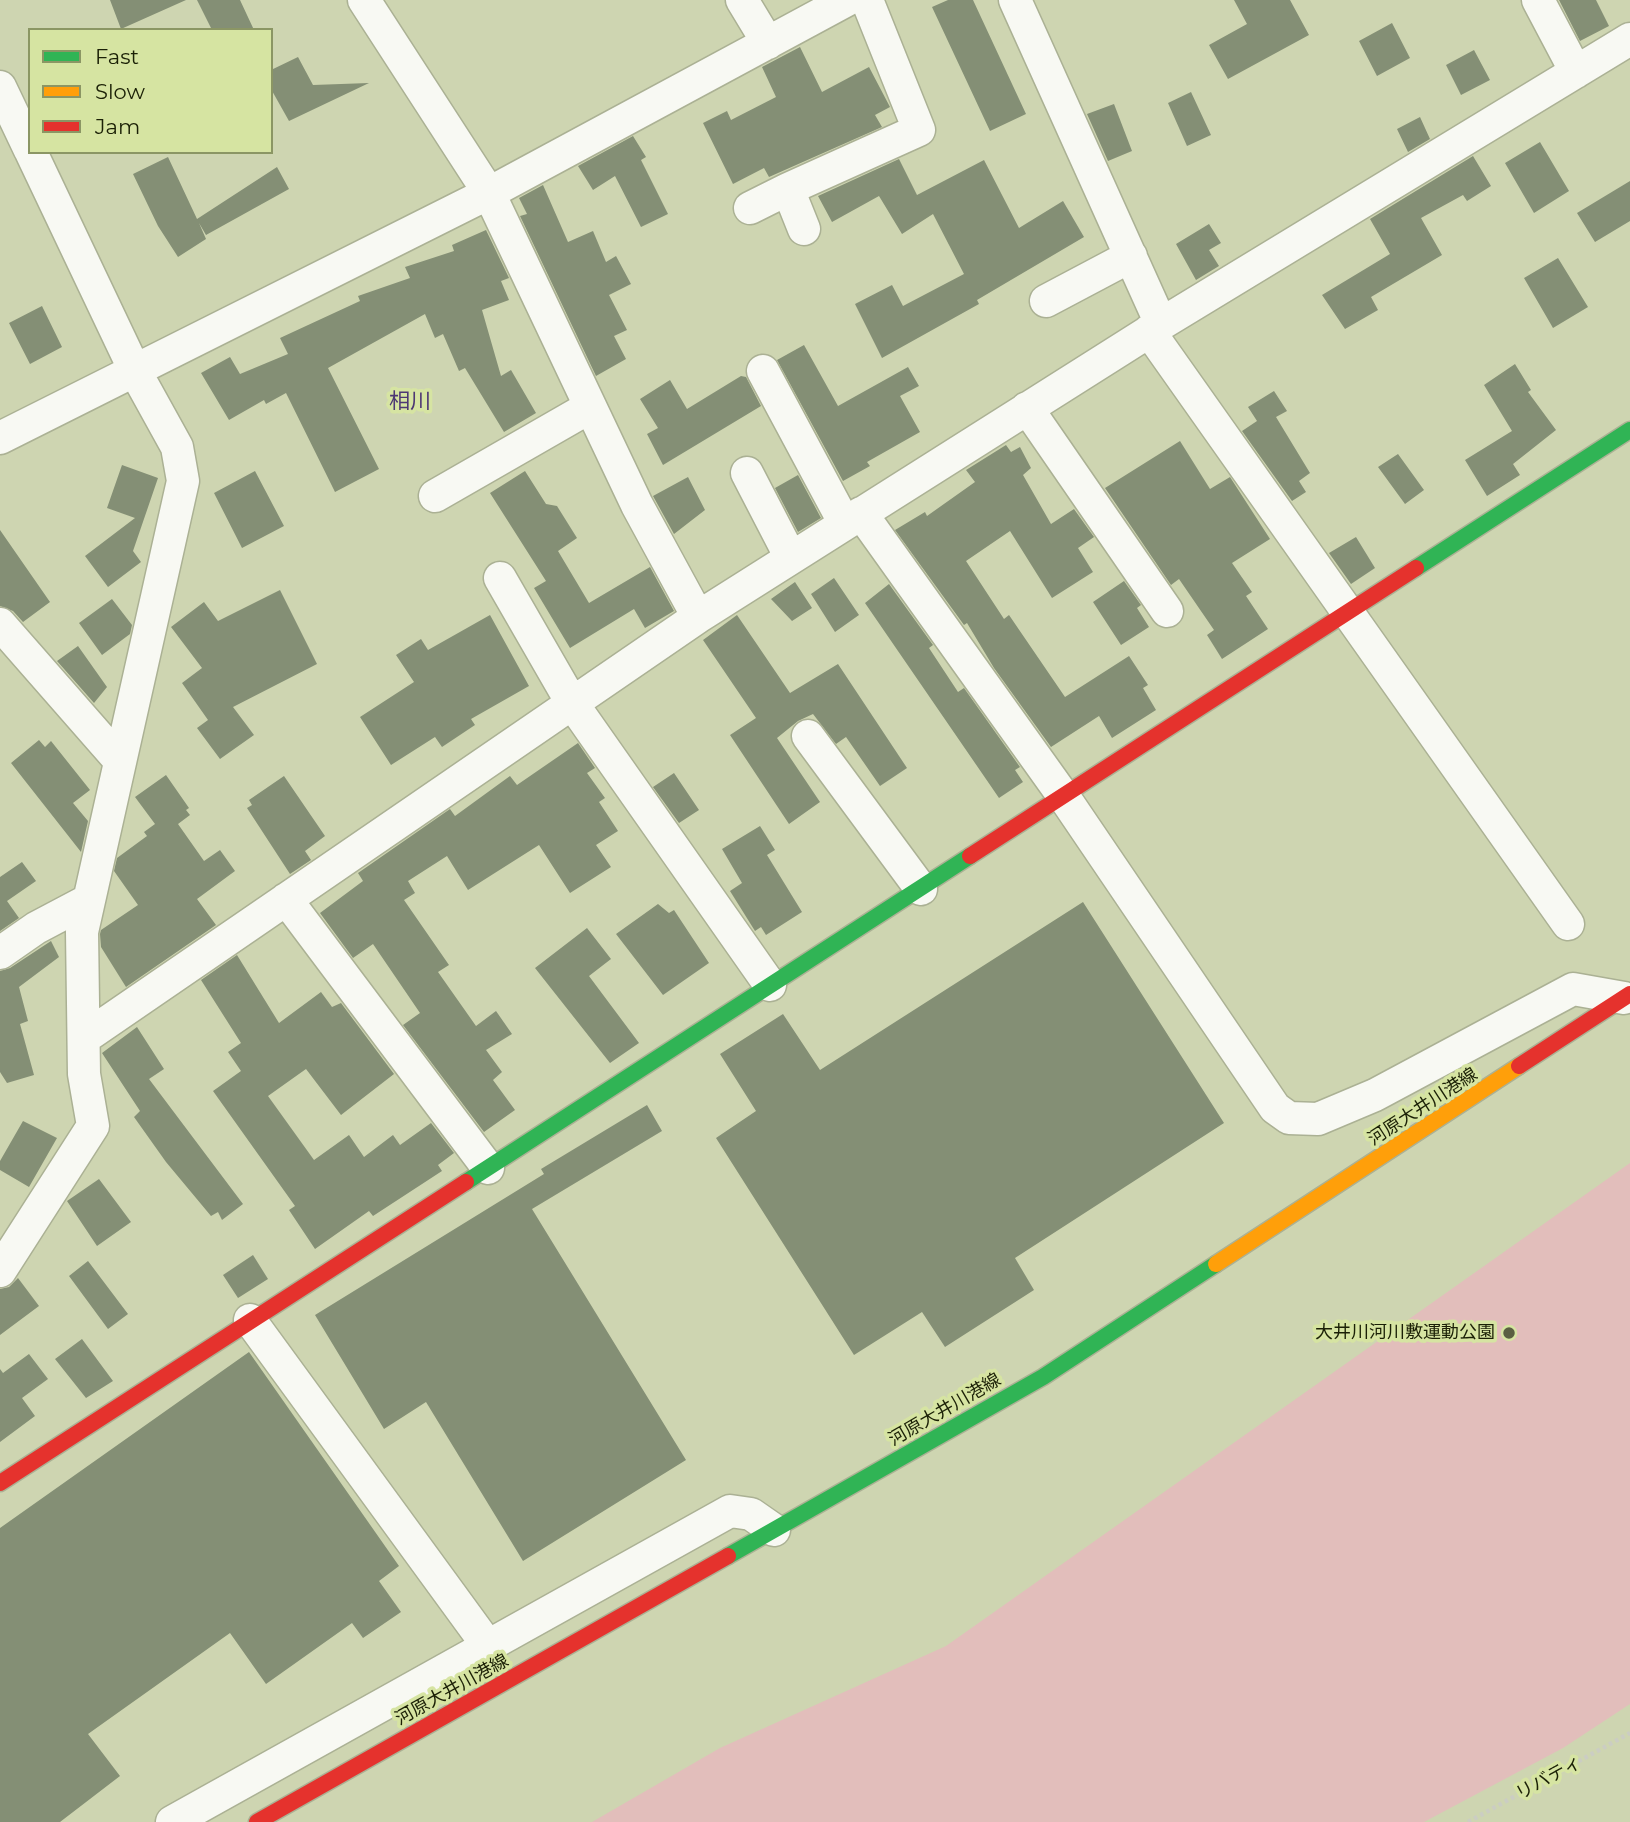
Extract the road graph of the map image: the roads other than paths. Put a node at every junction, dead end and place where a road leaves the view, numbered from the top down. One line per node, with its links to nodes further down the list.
1 (364, 0): 14 (street)
2 (742, 0): 8 (street)
3 (847, 0): 8 (street)
4 (867, 0): 13 (street)
5 (1016, 0): 17 (street)
6 (1538, 0): 9 (street)
7 (1630, 39): 9 (street)
8 (768, 43): 14 (street)
9 (1576, 72): 19 (street)
10 (0, 87): 11 (street)
11 (28, 147)
12 (31, 154): 20 (street)
13 (788, 190): 15 (street); 16 (street)
14 (489, 194): 20 (street); 22 (street)
15 (750, 208)
16 (804, 229)
17 (1131, 257): 18 (street); 19 (street)
18 (1046, 300)
19 (1155, 327): 23 (street); 32 (street)
20 (135, 371): 25 (street); 37 (street)
21 (764, 371): 28 (street)
22 (590, 407): 27 (street); 33 (street)
23 (1027, 408): 28 (street); 31 (street)
24 (1630, 430): 32 (street)
25 (0, 438)
26 (747, 473): 29 (street)
27 (435, 496)
28 (853, 518): 29 (street); 38 (street)
29 (791, 558): 33 (street)
30 (500, 578): 35 (street)
31 (1167, 611)
32 (1350, 613): 38 (street); 42 (street)
33 (698, 617): 35 (street)
34 (0, 624): 37 (street)
35 (572, 703): 40 (street); 44 (street)
36 (808, 736): 39 (street)
37 (120, 761): 41 (street)
38 (1064, 797): 39 (street); 45 (street)
39 (921, 889): 44 (street)
40 (286, 899): 46 (street); 47 (street)
41 (89, 900): 43 (street); 46 (street)
42 (1569, 923)
43 (0, 953)
44 (770, 985): 47 (street)
45 (1627, 996): 51 (street, 河原大井川港線)
46 (84, 1038): 48 (street)
47 (488, 1168): 49 (street)
48 (0, 1271)
49 (250, 1320): 50 (street); 52 (street)
50 (0, 1483)
51 (774, 1530): 52 (street); 54 (street, 河原大井川港線)
52 (488, 1646): 53 (street)
53 (172, 1822)
54 (257, 1822)

